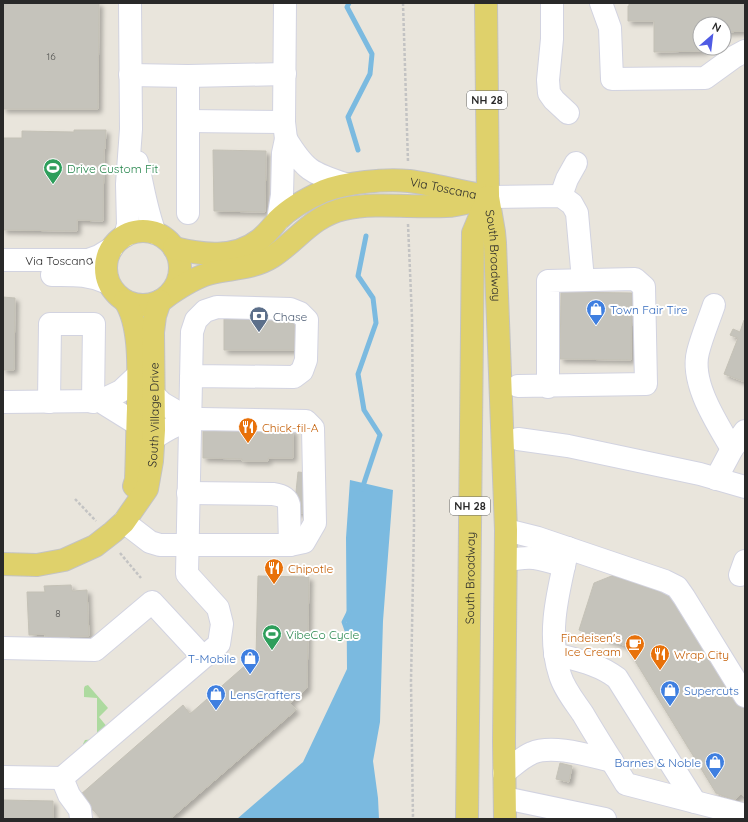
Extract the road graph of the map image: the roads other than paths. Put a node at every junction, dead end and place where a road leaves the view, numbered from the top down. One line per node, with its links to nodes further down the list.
1 (130, 3): 7 (street)
2 (285, 3): 8 (street)
3 (486, 3): 16 (main road, South Broadway / NH 28)
4 (552, 3): 10 (street)
5 (601, 3): 6 (street)
6 (745, 51)
7 (130, 74): 9 (street); 12 (street)
8 (285, 74): 9 (street); 13 (street)
9 (188, 76): 11 (street)
10 (568, 113)
11 (188, 121): 13 (street); 18 (street)
12 (131, 129): 20 (street); 21 (street)
13 (285, 130): 15 (street); 19 (street)
14 (576, 163): 17 (street)
15 (346, 184): 16 (main road, Via Toscana); 19 (main road, Via Toscana)
16 (488, 196): 17 (street); 27 (main road, Via Toscana); 48 (main road, South Broadway / NH 28); 67 (main road, South Broadway / NH 28)
17 (561, 196): 25 (street)
18 (188, 213)
19 (278, 220): 22 (main road, Via Toscana)
20 (155, 233): 21 (main road); 22 (main road)
21 (118, 242): 23 (street, Via Toscana); 26 (main road)
22 (174, 248): 27 (main road)
23 (3, 260)
24 (3, 274): 26 (street, Via Toscana)
25 (583, 280): 33 (street); 33 (street)
26 (108, 283): 28 (main road)
27 (165, 297): 28 (main road); 34 (main road, South Village Drive)
28 (125, 301): 30 (main road, South Village Drive)
29 (714, 305): 43 (street)
30 (138, 375): 35 (street); 39 (main road, South Village Drive)
31 (191, 376): 31 (street); 38 (street)
32 (518, 386): 33 (street)
33 (548, 387)
34 (154, 395): 38 (street); 41 (main road, South Village Drive)
35 (96, 401): 37 (street); 37 (street); 39 (street)
36 (3, 402): 37 (street)
37 (49, 402)
38 (191, 420): 41 (street); 46 (street); 50 (street)
39 (137, 424): 47 (main road, South Village Drive)
40 (745, 431): 43 (street)
41 (153, 439): 47 (main road, South Village Drive)
42 (518, 439): 44 (street)
43 (732, 449): 44 (street)
44 (716, 479): 45 (street)
45 (745, 487)
46 (188, 493): 49 (street); 50 (street)
47 (124, 522): 49 (street); 53 (main road, South Village Drive)
48 (506, 530): 51 (street); 52 (main road, South Broadway / NH 28)
49 (188, 545): 50 (street); 56 (street)
50 (290, 545)
51 (566, 557): 52 (street); 55 (street); 57 (street)
52 (506, 561): 59 (main road, South Broadway / NH 28)
53 (3, 564)
54 (3, 648): 56 (street)
55 (555, 654): 58 (street); 62 (street)
56 (203, 657): 61 (street)
57 (745, 696)
58 (612, 761): 59 (street); 62 (street)
59 (504, 773): 63 (main road, South Broadway / NH 28)
60 (3, 777): 61 (street)
61 (62, 778): 66 (street)
62 (695, 802): 65 (street)
63 (505, 808): 64 (street)
64 (560, 814): 68 (street)
65 (745, 815)
66 (81, 819)
67 (467, 819)
68 (605, 819)

